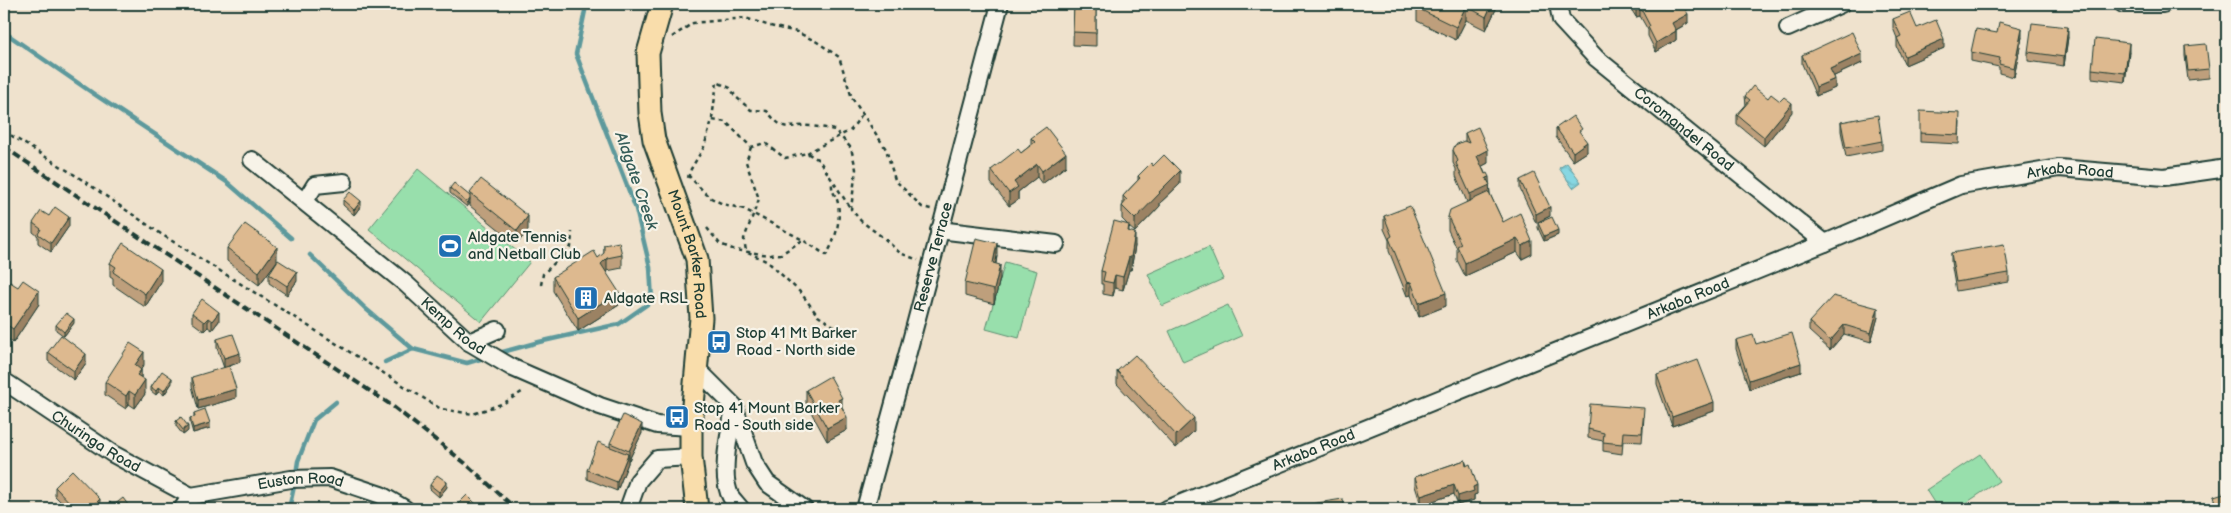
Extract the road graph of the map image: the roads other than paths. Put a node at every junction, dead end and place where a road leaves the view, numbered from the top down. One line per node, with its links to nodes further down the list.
1 (662, 4): 17 (main road, Mount Barker Road)
2 (1000, 4): 12 (street, Reserve Terrace)
3 (1558, 4): 13 (street, Coromandel Road)
4 (1841, 4): 7 (street)
5 (2123, 4): 6 (street)
6 (2162, 4)
7 (1788, 28)
8 (252, 160): 11 (street, Kemp Road)
9 (2227, 168): 13 (street, Arkaba Road)
10 (344, 182): 11 (street)
11 (304, 201): 16 (street, Kemp Road)
12 (939, 230): 14 (street); 29 (street, Reserve Terrace)
13 (1825, 243): 30 (street, Arkaba Road)
14 (1056, 244)
15 (496, 330): 16 (street)
16 (469, 342): 20 (street, Kemp Road)
17 (698, 370): 19 (street); 20 (main road, Mount Barker Road)
18 (4, 381): 22 (street, Churinga Road)
19 (734, 406): 23 (street); 28 (street)
20 (691, 427): 21 (main road, Mount Barker Road)
21 (691, 456): 25 (street); 26 (main road, Mount Barker Road)
22 (187, 502): 24 (street, Euston Road)
23 (730, 503): 27 (street)
24 (405, 509)
25 (628, 509)
26 (697, 509)
27 (741, 509)
28 (804, 509)
29 (865, 509)
30 (1167, 509)

